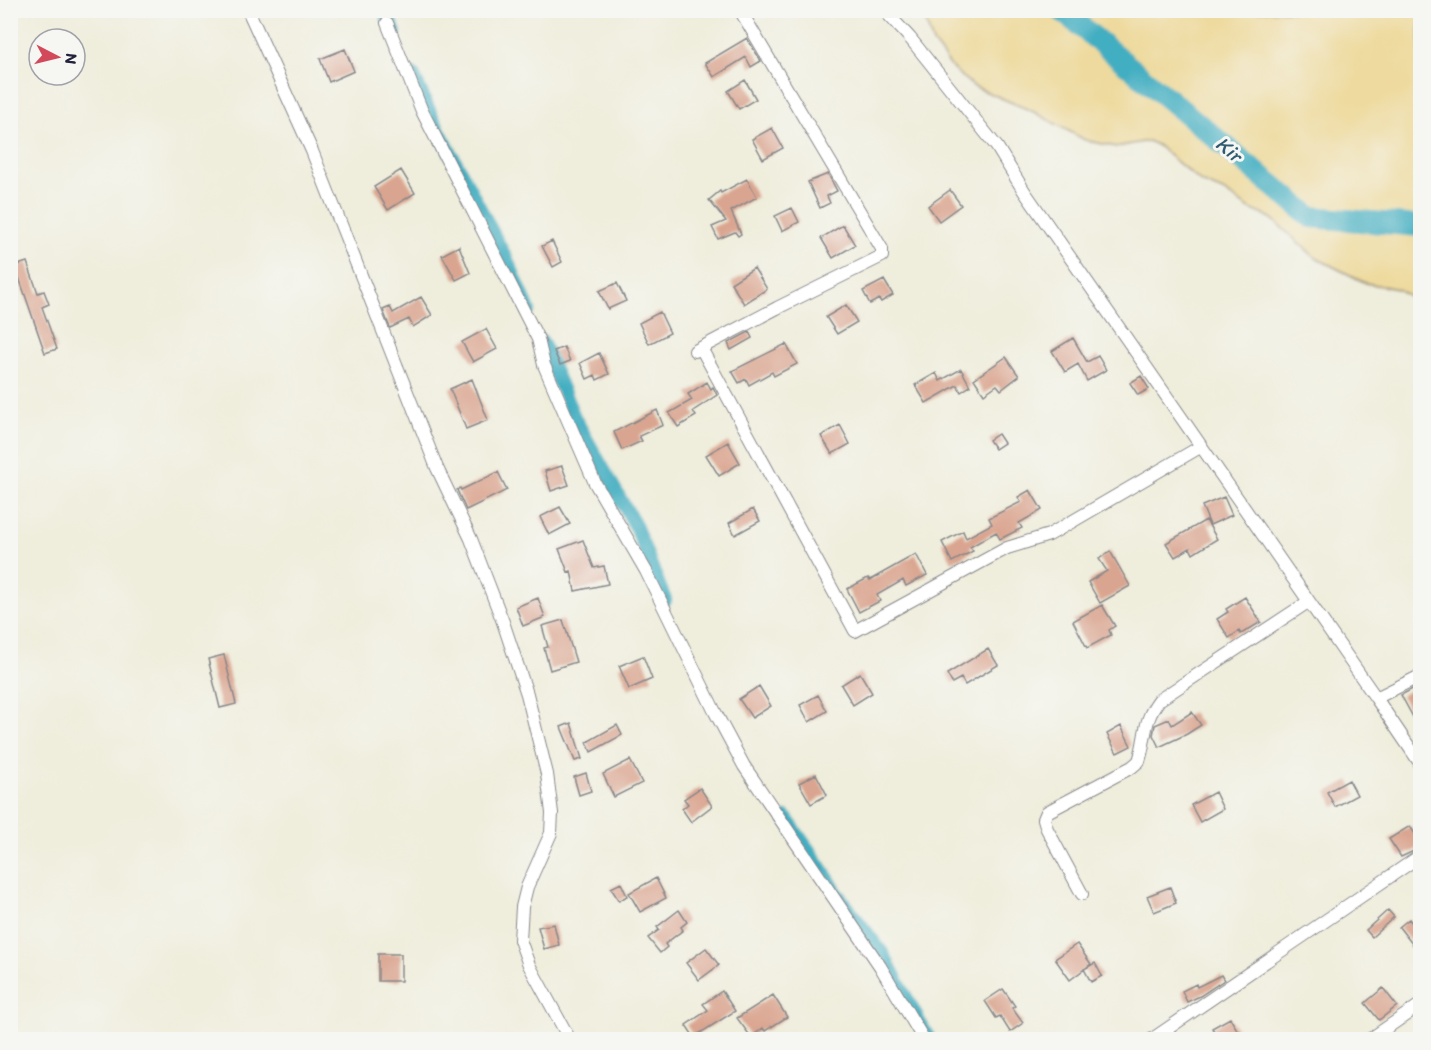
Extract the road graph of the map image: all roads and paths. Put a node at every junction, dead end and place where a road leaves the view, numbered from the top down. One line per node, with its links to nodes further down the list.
1 (248, 10): 13 (street)
2 (740, 10): 5 (street)
3 (884, 10): 5 (street)
4 (387, 23): 14 (street)
5 (1200, 447): 6 (street)
6 (1308, 602): 8 (street); 11 (street)
7 (1420, 676): 8 (street)
8 (1376, 698): 9 (street)
9 (1420, 763)
10 (1420, 856): 15 (street)
11 (1082, 894)
12 (1420, 1005): 16 (street)
13 (570, 1040)
14 (924, 1040)
15 (1151, 1040)
16 (1369, 1040)

